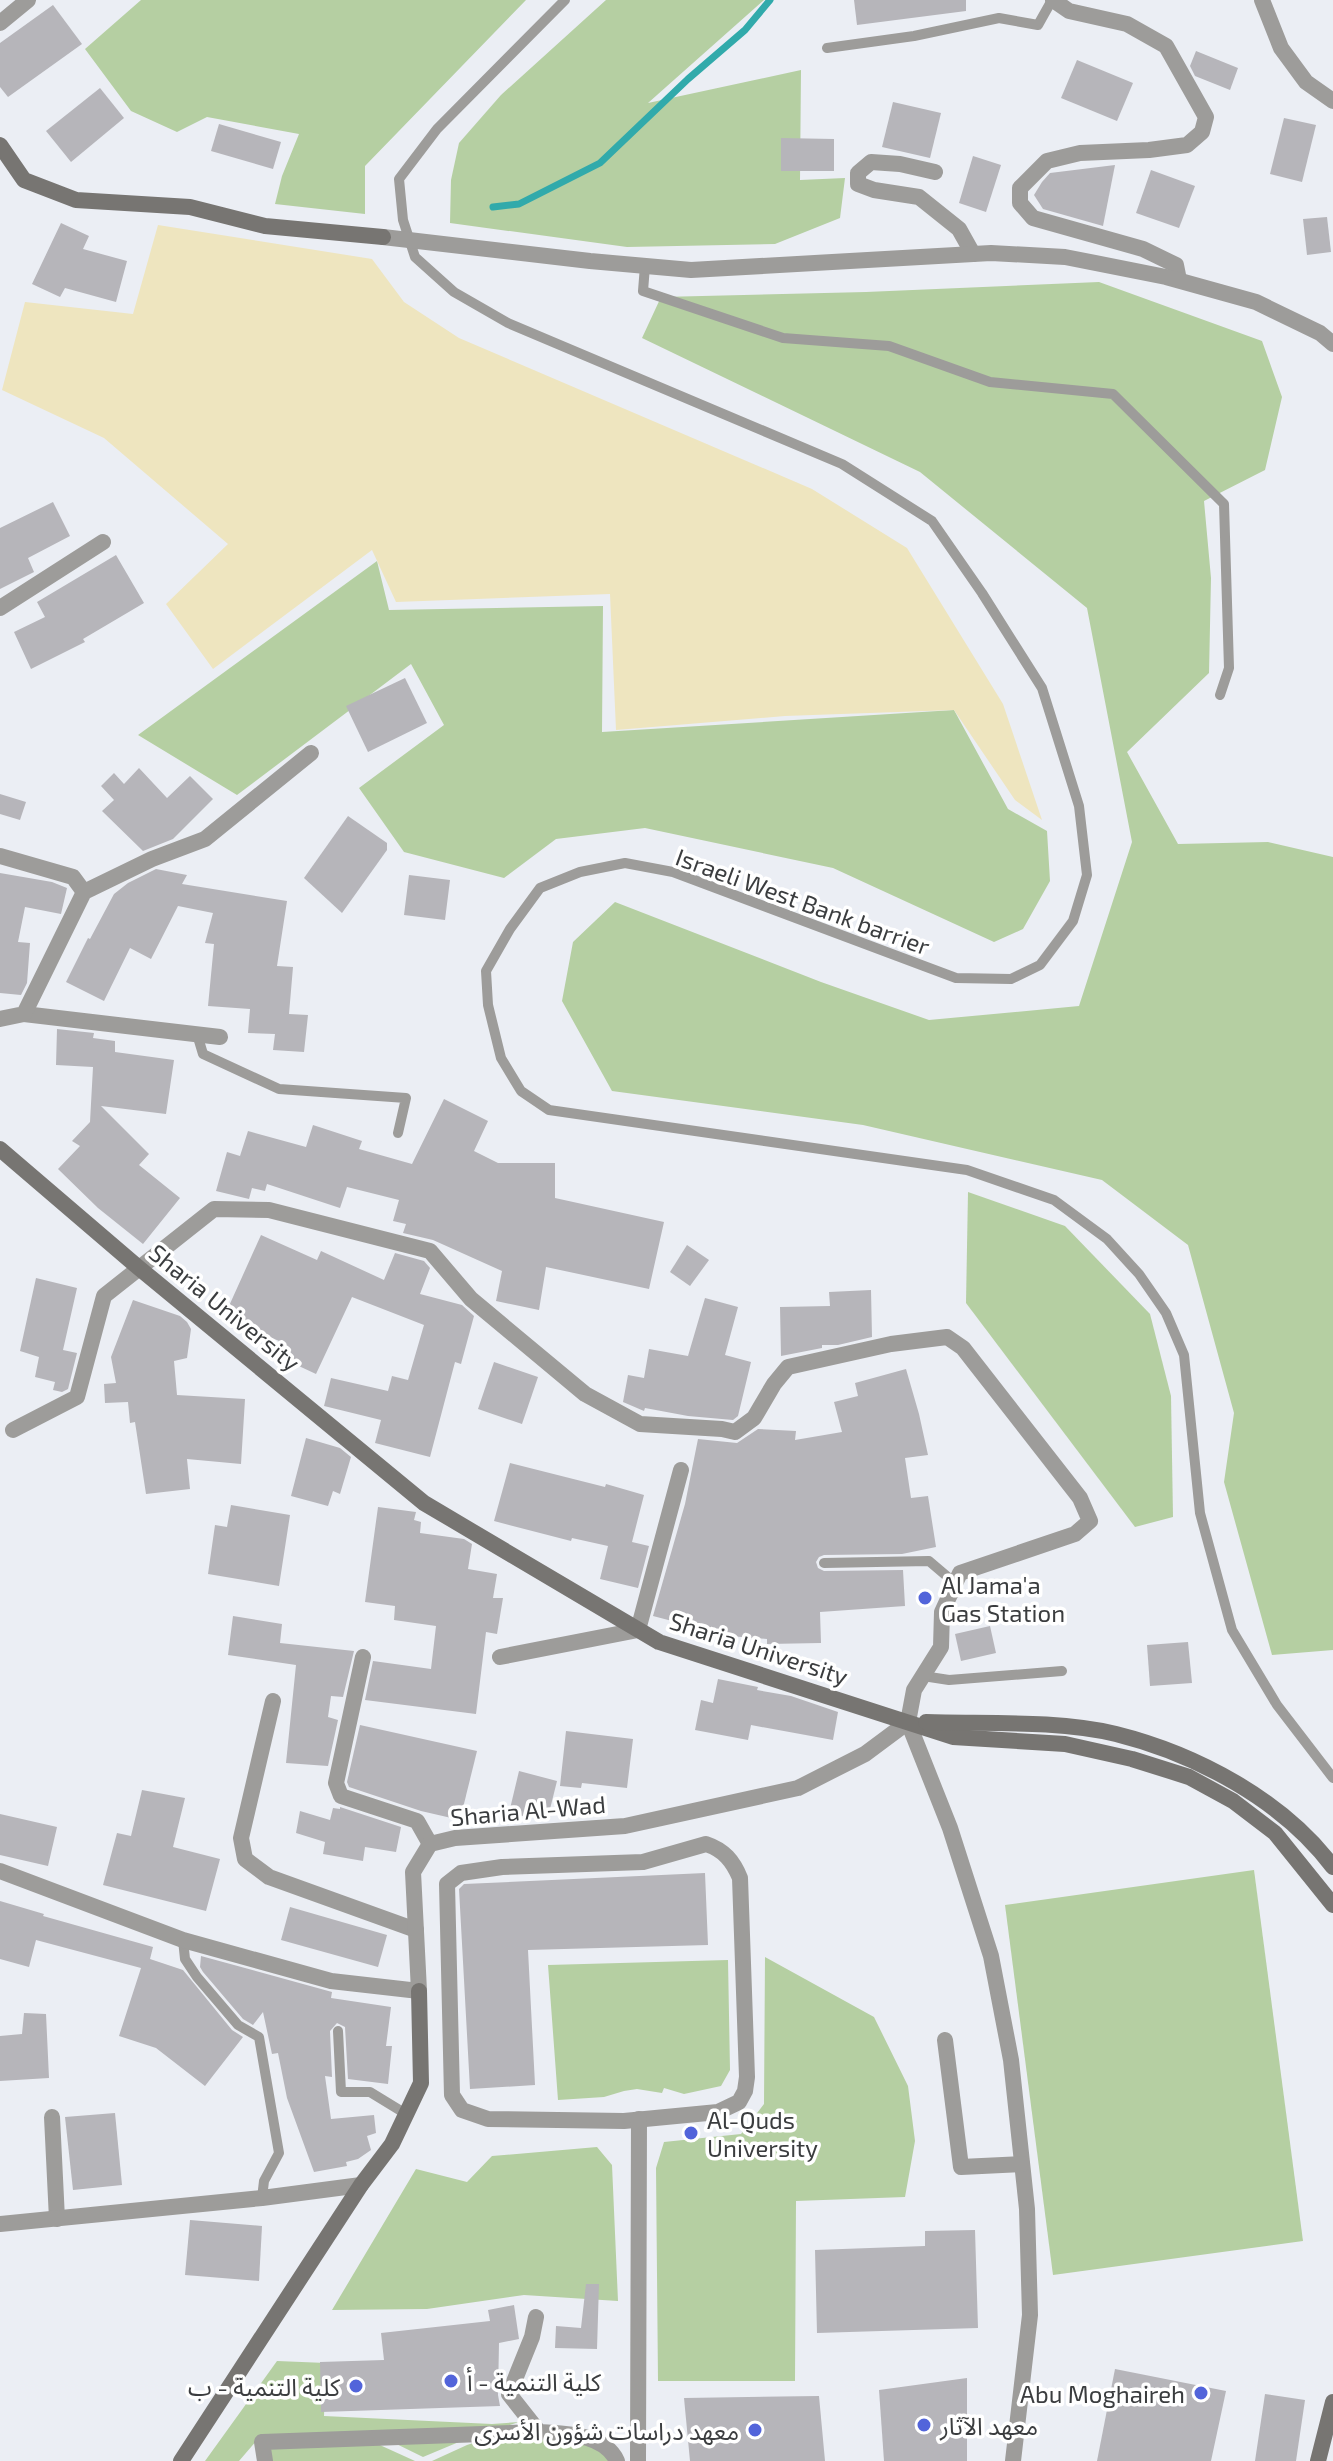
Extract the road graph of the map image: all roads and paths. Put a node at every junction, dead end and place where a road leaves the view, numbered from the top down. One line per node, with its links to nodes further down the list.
1 (28, 0): 5 (street)
2 (565, 0): 11 (lane, Israeli West Bank barrier)
3 (1052, 0): 6 (lane); 14 (street)
4 (1262, 0): 7 (street)
5 (0, 23)
6 (827, 48)
7 (1333, 101)
8 (0, 145): 10 (main road)
9 (935, 172): 12 (street)
10 (383, 237): 11 (street)
11 (410, 241): 13 (street); 40 (lane, Israeli West Bank barrier)
12 (973, 254): 13 (street); 14 (street)
13 (645, 266): 18 (lane)
14 (1179, 280): 15 (street)
15 (1333, 344)
16 (103, 542): 17 (street)
17 (0, 608)
18 (1220, 695)
19 (311, 753): 21 (street)
20 (0, 856): 21 (street)
21 (84, 892): 22 (street)
22 (24, 1014): 23 (street); 24 (street)
23 (0, 1019)
24 (197, 1034): 25 (street); 26 (lane)
25 (220, 1037)
26 (398, 1133)
27 (0, 1149): 28 (main road, Sharia University)
28 (139, 1268): 29 (street); 32 (street); 33 (main road, Sharia University)
29 (13, 1430)
30 (681, 1470): 33 (street)
31 (824, 1563): 32 (lane)
32 (956, 1584): 37 (street)
33 (638, 1630): 35 (street); 39 (main road, Sharia University)
34 (363, 1657): 41 (street)
35 (500, 1657)
36 (1062, 1671): 37 (lane)
37 (923, 1676): 39 (street)
38 (273, 1701): 45 (street)
39 (908, 1722): 41 (street, Sharia Al-Wad); 42 (main road); 44 (main road, Sharia University); 53 (street)
40 (1333, 1778)
41 (430, 1844): 45 (street, Sharia Al-Wad)
42 (1333, 1867)
43 (0, 1871): 46 (street)
44 (1333, 1905)
45 (416, 1930): 47 (street, Sharia Al-Wad)
46 (183, 1940): 47 (street); 55 (lane)
47 (419, 1991): 50 (main road)
48 (338, 2031): 50 (lane)
49 (945, 2040): 53 (street)
50 (406, 2114): 54 (main road)
51 (52, 2117): 56 (street)
52 (639, 2119): 52 (street); 64 (street)
53 (1022, 2164): 65 (street)
54 (361, 2185): 55 (street); 61 (main road)
55 (262, 2198): 56 (street)
56 (57, 2219): 57 (street)
57 (0, 2224)
58 (536, 2317): 60 (street)
59 (1333, 2402): 66 (main road)
60 (539, 2432): 62 (street); 63 (street)
61 (181, 2461)
62 (265, 2461)
63 (617, 2461)
64 (638, 2461)
65 (1013, 2461)
66 (1318, 2461)

